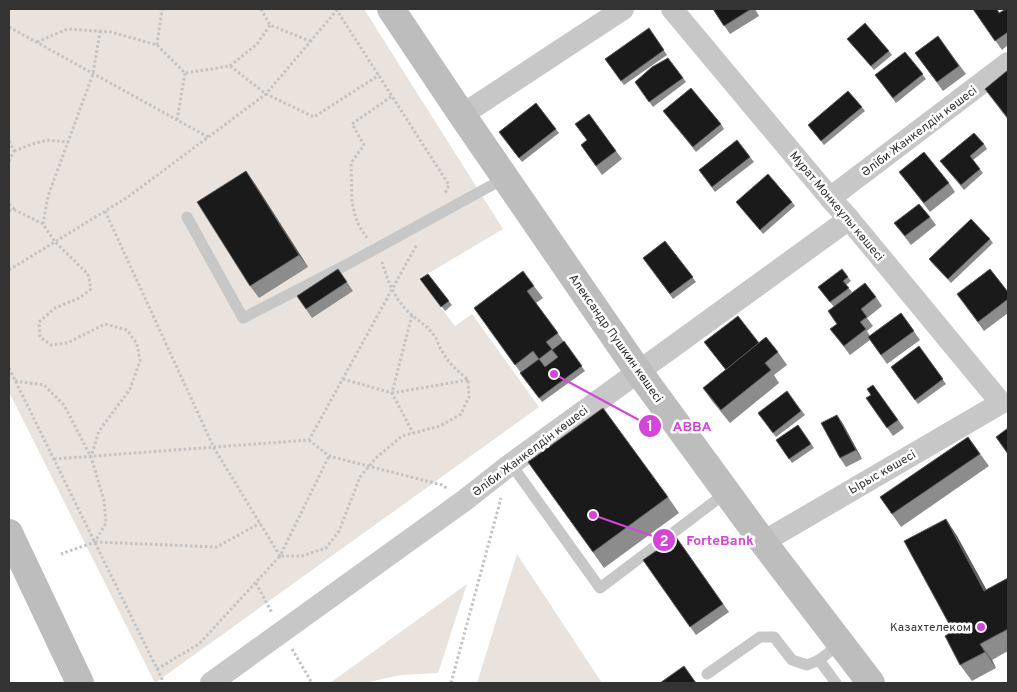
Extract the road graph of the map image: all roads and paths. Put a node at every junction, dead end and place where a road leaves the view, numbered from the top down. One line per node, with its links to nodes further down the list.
1 (162, 9): 12 (path)
2 (261, 9): 7 (path)
3 (338, 9): 10 (path)
4 (391, 9): 20 (street, Александр Пушкин көшесі)
5 (623, 9): 20 (street)
6 (672, 9): 28 (street, Мұрат Монкеұлы көшесі)
7 (270, 25): 10 (path); 14 (path)
8 (9, 27): 11 (path)
9 (100, 31): 11 (path); 12 (path); 16 (path)
10 (310, 41): 18 (path)
11 (37, 42): 16 (path)
12 (157, 45): 15 (path)
13 (1008, 63): 28 (street, Әліби Жанкелдін көшесі)
14 (230, 66): 15 (path); 18 (path)
15 (185, 73): 21 (path)
16 (94, 74): 21 (path); 24 (path)
17 (379, 75): 18 (path)
18 (266, 94): 22 (path)
19 (392, 96): 37 (path)
20 (462, 115): 27 (street, Александр Пушкин көшесі)
21 (177, 120): 22 (path)
22 (208, 137): 32 (path)
23 (9, 141): 25 (path)
24 (68, 142): 25 (path); 35 (path)
25 (14, 151): 26 (path)
26 (9, 161)
27 (505, 178): 37 (lane); 41 (street, Александр Пушкин көшесі)
28 (830, 198): 34 (street, Мұрат Монкеұлы көшесі)
29 (9, 204): 30 (path)
30 (15, 210): 31 (path); 35 (path)
31 (9, 211)
32 (105, 211): 36 (path); 55 (path)
33 (187, 217): 37 (lane)
34 (849, 219): 41 (street, Әліби Жанкелдін көшесі); 46 (street, Мұрат Монкеұлы көшесі)
35 (42, 224): 36 (path)
36 (55, 242): 38 (path); 50 (path)
37 (375, 249): 39 (path)
38 (9, 270)
39 (412, 315): 43 (path); 45 (path)
40 (9, 368): 44 (path)
41 (638, 371): 51 (street, Әліби Жанкелдін көшесі); 53 (street, Александр Пушкин көшесі)
42 (343, 379): 45 (path)
43 (468, 380): 45 (path); 47 (path)
44 (15, 381): 50 (path); 57 (path)
45 (392, 393): 47 (path)
46 (1004, 401): 58 (street, Ырыс көшесі)
47 (413, 434): 52 (path)
48 (309, 440): 49 (path)
49 (329, 456): 52 (path); 60 (path)
50 (92, 457): 57 (path)
51 (511, 464): 53 (lane); 54 (street, Әліби Жанкелдін көшесі); 70 (path)
52 (369, 466): 54 (path); 60 (path)
53 (727, 492): 58 (street, Александр Пушкин көшесі)
54 (466, 500): 68 (street, Әліби Жанкелдін көшесі)
55 (260, 523): 57 (path); 60 (path)
56 (9, 532): 66 (street)
57 (94, 542): 59 (path); 64 (path)
58 (763, 542): 61 (street, Александр Пушкин көшесі)
59 (61, 554)
60 (280, 556): 64 (path)
61 (841, 643): 62 (lane); 72 (street, Александр Пушкин көшесі)
62 (819, 660): 65 (lane); 71 (lane)
63 (302, 667): 69 (path)
64 (157, 669): 67 (path)
65 (707, 674)
66 (80, 683)
67 (164, 683)
68 (211, 683)
69 (312, 683)
70 (451, 683)
71 (836, 683)
72 (872, 683)

